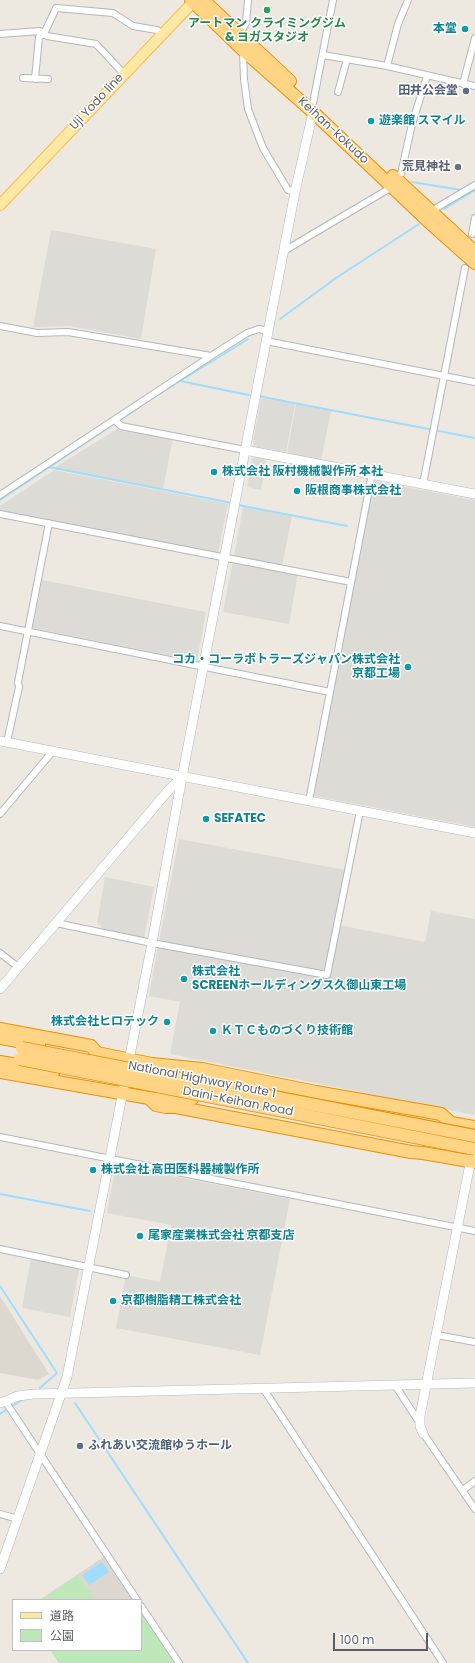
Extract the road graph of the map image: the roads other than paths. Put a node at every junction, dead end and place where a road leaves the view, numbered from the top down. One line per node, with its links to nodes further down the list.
1 (56, 0): 6 (street)
2 (195, 0): 7 (main road, Uji Yodo line); 10 (highway, Keihan-kokudo); 12 (highway, Keihan-kokudo)
3 (248, 0): 10 (street)
4 (333, 0): 13 (street)
5 (408, 0): 15 (street)
6 (56, 8): 7 (street); 9 (street)
7 (162, 33): 16 (main road, Uji Yodo line)
8 (0, 34): 9 (street)
9 (44, 34): 16 (street); 19 (street)
10 (240, 34): 24 (highway, Keihan-kokudo)
11 (475, 38): 21 (street)
12 (243, 50): 24 (highway, Keihan-kokudo); 29 (street)
13 (323, 55): 14 (street); 24 (street)
14 (346, 59): 15 (street); 23 (street)
15 (387, 66): 17 (street)
16 (124, 74): 30 (main road, Uji Yodo line)
17 (427, 76): 21 (street); 27 (street)
18 (23, 78): 19 (street)
19 (36, 78): 20 (street)
20 (48, 78)
21 (463, 84): 22 (street)
22 (475, 86)
23 (338, 92)
24 (313, 108): 25 (highway, Keihan-kokudo); 26 (street); 27 (highway, Keihan-kokudo)
25 (328, 127): 26 (street); 27 (highway, Keihan-kokudo)
26 (308, 136): 29 (street)
27 (394, 183): 31 (highway, Keihan-kokudo); 34 (street)
28 (475, 185): 31 (street)
29 (295, 192): 34 (street)
30 (0, 205)
31 (431, 216): 35 (highway, Keihan-kokudo); 36 (highway, Keihan-kokudo)
32 (475, 218): 33 (street)
33 (472, 234)
34 (284, 251): 38 (street)
35 (475, 252)
36 (470, 265): 41 (street)
37 (0, 326): 40 (street)
38 (268, 331): 39 (street); 40 (street)
39 (266, 341): 41 (street); 44 (street)
40 (211, 356): 43 (street)
41 (444, 376): 42 (street); 46 (street)
42 (475, 382)
43 (115, 420): 44 (street); 48 (street)
44 (245, 450): 45 (street); 51 (street)
45 (372, 474): 46 (street); 52 (street)
46 (423, 484): 47 (street)
47 (475, 494)
48 (0, 495)
49 (0, 514): 50 (street)
50 (49, 523): 51 (street); 54 (street)
51 (224, 557): 52 (street); 55 (street)
52 (351, 582): 56 (street)
53 (0, 626): 54 (street)
54 (28, 631): 55 (street); 57 (street)
55 (203, 666): 56 (street); 59 (street)
56 (330, 692): 60 (street)
57 (3, 741): 58 (street)
58 (53, 751): 59 (street); 62 (street)
59 (182, 777): 60 (street); 64 (street); 65 (street)
60 (309, 801): 61 (street)
61 (360, 811): 63 (street); 65 (street)
62 (0, 814)
63 (475, 834)
64 (56, 923): 65 (street); 67 (street)
65 (152, 943): 76 (street)
66 (0, 953): 67 (street)
67 (18, 967): 68 (street)
68 (0, 988)
69 (0, 1029): 73 (highway)
70 (0, 1038): 72 (highway, National Highway Route 1)
71 (0, 1043): 88 (highway, Daini-Keihan Road, bridge)
72 (67, 1051): 73 (highway); 76 (highway, National Highway Route 1)
73 (97, 1053): 76 (highway)
74 (0, 1055): 92 (highway, Daini-Keihan Road, bridge)
75 (0, 1062): 79 (highway, National Highway Route 1)
76 (128, 1062): 77 (highway); 80 (highway, National Highway Route 1); 82 (street)
77 (174, 1065): 80 (highway); 86 (highway)
78 (0, 1072): 81 (highway)
79 (65, 1073): 81 (highway); 82 (highway, National Highway Route 1)
80 (188, 1078): 85 (highway, National Highway Route 1)
81 (77, 1086): 82 (highway)
82 (123, 1089): 83 (highway); 84 (highway, National Highway Route 1); 93 (street)
83 (149, 1098): 84 (highway); 91 (highway)
84 (193, 1098): 90 (highway, National Highway Route 1)
85 (429, 1122): 86 (highway); 88 (highway, National Highway Route 1)
86 (451, 1122): 87 (highway)
87 (475, 1127)
88 (475, 1136): 92 (street)
89 (0, 1137): 93 (street)
90 (412, 1140): 91 (highway); 92 (highway, National Highway Route 1)
91 (424, 1153): 92 (highway)
92 (473, 1155): 94 (street)
93 (109, 1159): 94 (street); 97 (street)
94 (458, 1228): 95 (street); 99 (street)
95 (475, 1231)
96 (0, 1249): 97 (street)
97 (88, 1267): 98 (street); 105 (street)
98 (126, 1274)
99 (436, 1335): 100 (street); 102 (street)
100 (475, 1342)
101 (475, 1383): 102 (street)
102 (426, 1384): 103 (street); 108 (street)
103 (395, 1385): 104 (street); 107 (street)
104 (263, 1388): 105 (street); 119 (street)
105 (61, 1393): 106 (street); 109 (street)
106 (3, 1402): 109 (street)
107 (417, 1419)
108 (423, 1433): 111 (street)
109 (40, 1452): 114 (street); 116 (street)
110 (475, 1481): 111 (street)
111 (463, 1490): 112 (street)
112 (475, 1509)
113 (0, 1514): 114 (street)
114 (18, 1519): 115 (street)
115 (0, 1569)
116 (136, 1599)
117 (142, 1608): 118 (street)
118 (179, 1663)
119 (443, 1663)

